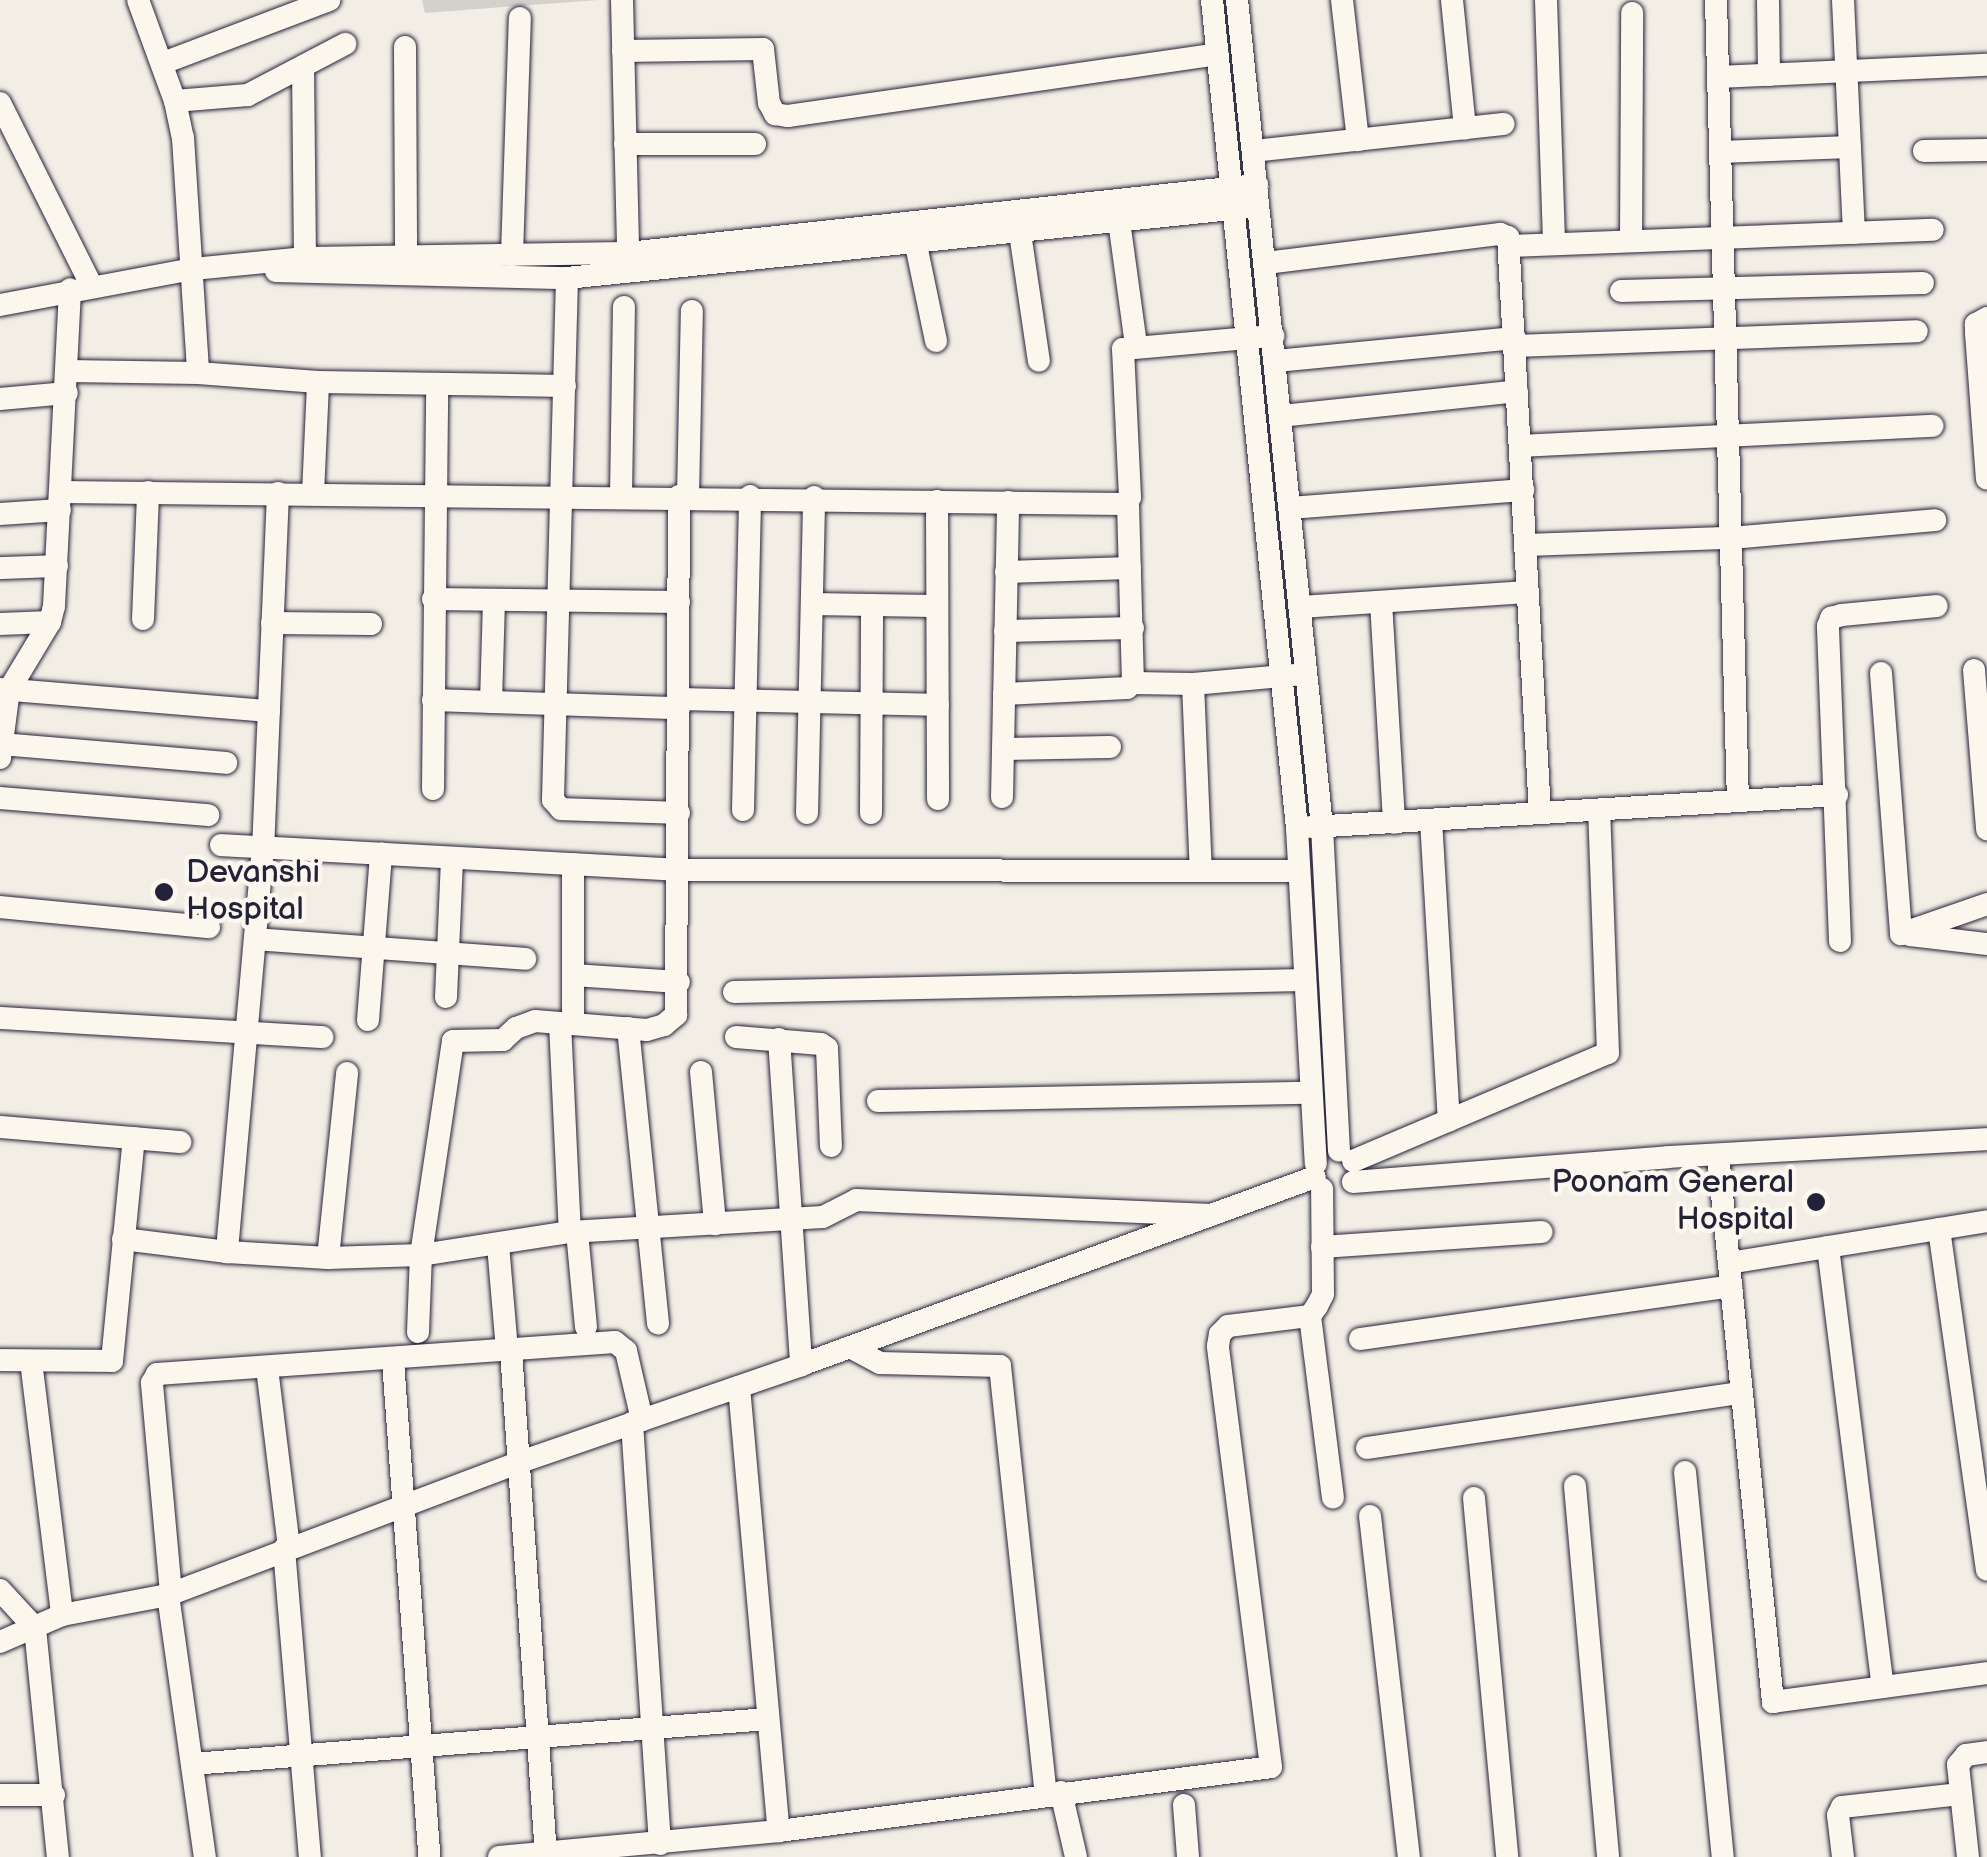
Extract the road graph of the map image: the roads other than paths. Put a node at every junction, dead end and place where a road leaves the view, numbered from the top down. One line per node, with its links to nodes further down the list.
1 (138, 0): 18 (street)
2 (622, 0): 16 (street)
3 (1212, 0): 17 (street)
4 (1237, 0): 33 (street)
5 (1342, 0): 28 (street)
6 (1452, 0): 27 (street)
7 (1546, 0): 44 (street)
8 (1716, 0): 23 (street)
9 (1768, 0): 22 (street)
10 (1843, 0): 21 (street)
11 (316, 2): 18 (street)
12 (1632, 13): 43 (street)
13 (520, 18): 49 (street)
14 (345, 44): 20 (street)
15 (405, 47): 48 (street)
16 (623, 51): 17 (street); 29 (street)
17 (1218, 54): 37 (street)
18 (163, 63): 24 (street)
19 (1987, 64): 21 (street)
20 (303, 67): 24 (street); 50 (street)
21 (1846, 71): 22 (street); 31 (street)
22 (1769, 75): 23 (street)
23 (1718, 77): 35 (street)
24 (175, 101): 53 (street)
25 (0, 103): 57 (street)
26 (1504, 124): 27 (street)
27 (1465, 128): 28 (street)
28 (1358, 140): 33 (street)
29 (626, 144): 30 (street); 47 (street)
30 (755, 144)
31 (1850, 147): 35 (street); 41 (street)
32 (1987, 150): 34 (street)
33 (1254, 151): 36 (street)
34 (1924, 151)
35 (1720, 152): 42 (street)
36 (1258, 196): 37 (street); 51 (street)
37 (1233, 198): 38 (street); 47 (street); 65 (street)
38 (1119, 221): 40 (street); 69 (street)
39 (1933, 230): 41 (street)
40 (1020, 232): 45 (street); 70 (street)
41 (1854, 232): 42 (street)
42 (1722, 237): 43 (street); 56 (street)
43 (1631, 241): 44 (street)
44 (1554, 244): 46 (street)
45 (916, 245): 54 (street); 66 (street)
46 (1510, 246): 51 (street); 68 (street)
47 (628, 254): 49 (street)
48 (406, 255): 49 (street); 50 (street)
49 (512, 255)
50 (306, 258): 52 (street)
51 (1266, 263): 64 (street)
52 (228, 266): 53 (street); 54 (street)
53 (193, 268): 57 (street); 72 (street)
54 (568, 278): 76 (street)
55 (1923, 283): 56 (street)
56 (1724, 286): 58 (street); 67 (street)
57 (81, 287): 59 (street); 73 (street)
58 (1621, 290)
59 (0, 305)
60 (624, 307): 90 (street)
61 (692, 311): 91 (street)
62 (1987, 318): 83 (street)
63 (1918, 331): 67 (street)
64 (1273, 336): 65 (street); 71 (street)
65 (1249, 338): 69 (street); 128 (street)
66 (936, 340)
67 (1725, 340): 68 (street); 81 (street)
68 (1515, 342): 71 (street); 77 (street)
69 (1136, 345): 97 (street)
70 (1039, 361)
71 (1276, 362): 79 (street)
72 (198, 374): 73 (street); 74 (street)
73 (68, 382): 78 (street); 94 (street)
74 (318, 382): 75 (street); 87 (street)
75 (436, 384): 76 (street); 88 (street)
76 (564, 386): 89 (street)
77 (1518, 391): 79 (street); 82 (street)
78 (0, 400)
79 (1281, 416): 98 (street)
80 (1933, 426): 81 (street)
81 (1728, 439): 82 (street); 101 (street)
82 (1520, 446): 84 (street)
83 (1987, 479)
84 (1523, 490): 98 (street); 102 (street)
85 (148, 492): 86 (street); 94 (street); 118 (street)
86 (278, 493): 87 (street); 120 (street)
87 (313, 494): 88 (street)
88 (434, 494): 89 (street); 108 (street)
89 (562, 495): 90 (street); 110 (street)
90 (621, 496): 91 (street)
91 (683, 496): 92 (street); 111 (street)
92 (750, 496): 93 (street); 134 (street)
93 (814, 497): 95 (street); 113 (street)
94 (61, 501): 99 (street); 103 (street)
95 (937, 501): 96 (street); 115 (street)
96 (1008, 502): 97 (street); 106 (street)
97 (1128, 502): 105 (street)
98 (1290, 508): 117 (street)
99 (0, 514)
100 (1935, 520): 101 (street)
101 (1731, 538): 102 (street); 151 (street)
102 (1526, 545): 107 (street)
103 (58, 566): 104 (street); 119 (street)
104 (0, 568)
105 (1130, 568): 106 (street); 123 (street)
106 (1006, 572): 124 (street)
107 (1528, 592): 112 (street); 156 (street)
108 (434, 599): 109 (street); 133 (street)
109 (494, 600): 110 (street); 135 (street)
110 (558, 601): 111 (street); 139 (street)
111 (679, 602): 137 (street)
112 (1381, 602): 117 (street); 160 (street)
113 (812, 604): 114 (street); 136 (street)
114 (872, 605): 115 (street); 138 (street)
115 (936, 606): 140 (street)
116 (1937, 606): 147 (street)
117 (1300, 607): 126 (street)
118 (143, 619)
119 (50, 622): 121 (street); 131 (street)
120 (272, 622): 122 (street); 141 (street)
121 (0, 624)
122 (371, 624)
123 (1132, 628): 124 (street); 129 (street)
124 (1005, 631): 132 (street)
125 (1974, 670): 163 (street)
126 (1307, 673): 128 (street); 161 (street)
127 (1881, 673): 175 (street)
128 (1282, 676): 130 (street); 162 (street)
129 (1133, 683): 130 (street); 132 (street)
130 (1193, 684): 170 (street)
131 (4, 690): 141 (street); 144 (street)
132 (1004, 694): 143 (street)
133 (433, 700): 135 (street); 146 (street)
134 (745, 700): 136 (street); 137 (street); 152 (street)
135 (490, 702): 139 (street)
136 (810, 702): 138 (street); 154 (street)
137 (679, 703): 139 (street); 157 (street)
138 (871, 703): 140 (street); 155 (street)
139 (555, 704): 157 (street)
140 (938, 705): 150 (street)
141 (268, 711): 165 (street)
142 (1110, 747): 143 (street)
143 (1003, 749): 148 (street)
144 (1, 751): 145 (street)
145 (226, 763)
146 (433, 789)
147 (1836, 795): 151 (street); 177 (street)
148 (1002, 796)
149 (0, 798): 158 (street)
150 (938, 799)
151 (1738, 801): 153 (street)
152 (743, 810)
153 (1600, 810): 156 (street); 199 (street)
154 (807, 812)
155 (870, 813)
156 (1540, 813): 159 (street)
157 (679, 814): 169 (street)
158 (208, 815)
159 (1431, 820): 160 (street); 199 (street)
160 (1394, 823): 161 (street)
161 (1322, 827): 162 (street); 206 (street)
162 (1297, 828): 171 (street)
163 (1987, 828)
164 (221, 845): 165 (street)
165 (263, 847): 166 (street); 176 (street)
166 (381, 854): 167 (street); 179 (street)
167 (452, 858): 168 (street); 180 (street)
168 (573, 864): 169 (street); 182 (street)
169 (679, 870): 170 (street); 184 (street)
170 (1201, 871): 171 (street)
171 (1298, 871): 183 (street)
172 (1987, 904): 175 (street)
173 (0, 907): 174 (street)
174 (209, 927)
175 (1902, 934): 178 (street)
176 (255, 939): 179 (street); 191 (street)
177 (1840, 942)
178 (1987, 944)
179 (372, 948): 180 (street); 188 (street)
180 (448, 954): 181 (street); 186 (street)
181 (524, 959)
182 (573, 975): 184 (street); 189 (street)
183 (1304, 980): 185 (street); 197 (street)
184 (679, 982): 190 (street)
185 (734, 992)
186 (446, 997)
187 (0, 1018): 191 (street)
188 (368, 1020)
189 (566, 1024): 190 (street); 214 (street); 221 (street)
190 (628, 1028): 212 (street)
191 (246, 1032): 192 (street); 220 (street)
192 (322, 1036)
193 (736, 1037): 194 (street)
194 (779, 1039): 204 (street); 209 (street)
195 (701, 1072): 211 (street)
196 (347, 1073): 222 (street)
197 (1309, 1094): 198 (street); 207 (street)
198 (878, 1101)
199 (1449, 1120): 206 (street)
200 (0, 1127): 201 (street)
201 (134, 1138): 203 (street); 216 (street)
202 (1987, 1139): 205 (street)
203 (180, 1142)
204 (831, 1146)
205 (1718, 1155): 206 (street); 223 (street)
206 (1348, 1165): 207 (street); 207 (street)
207 (1317, 1176): 208 (street); 218 (street)
208 (1212, 1215): 209 (street); 229 (street)
209 (791, 1220): 211 (street); 234 (street)
210 (1987, 1221): 213 (street)
211 (714, 1224): 212 (street)
212 (646, 1228): 214 (street); 225 (street)
213 (1940, 1229): 219 (street); 248 (street)
214 (574, 1232): 217 (street); 226 (street)
215 (1541, 1232): 218 (street)
216 (124, 1239): 220 (street); 232 (street)
217 (498, 1246): 221 (street); 230 (street)
218 (1322, 1247): 224 (street)
219 (1828, 1247): 223 (street); 255 (street)
220 (227, 1252): 222 (street)
221 (421, 1255): 222 (street); 227 (street)
222 (328, 1258)
223 (1730, 1275): 228 (street); 237 (street)
224 (1310, 1316): 243 (street); 263 (street)
225 (658, 1323)
226 (586, 1327)
227 (418, 1332)
228 (1360, 1339)
229 (850, 1347): 234 (street); 263 (street)
230 (509, 1351): 233 (street); 238 (street); 240 (street)
231 (0, 1360): 232 (street)
232 (31, 1361): 251 (street)
233 (393, 1361): 235 (street); 245 (street)
234 (802, 1365): 236 (street)
235 (267, 1368): 247 (street); 250 (street)
236 (739, 1386): 238 (street); 256 (street)
237 (1742, 1393): 239 (street); 255 (street)
238 (637, 1421): 240 (street); 257 (street)
239 (1367, 1448)
240 (520, 1462): 245 (street); 258 (street)
241 (1684, 1472): 282 (street)
242 (1575, 1486): 281 (street)
243 (1333, 1498)
244 (1474, 1498): 280 (street)
245 (405, 1505): 247 (street); 259 (street)
246 (1370, 1516): 279 (street)
247 (287, 1548): 250 (street); 261 (street)
248 (1987, 1570)
249 (0, 1590): 252 (street)
250 (170, 1594): 251 (street); 262 (street)
251 (62, 1615): 252 (street)
252 (34, 1628): 253 (street); 266 (street)
253 (0, 1642)
254 (1987, 1673): 255 (street)
255 (1883, 1687)
256 (768, 1718): 257 (street); 268 (street)
257 (652, 1728): 258 (street); 269 (street)
258 (538, 1736): 259 (street); 271 (street)
259 (422, 1744): 261 (street); 275 (street)
260 (1987, 1752): 264 (street)
261 (302, 1756): 262 (street); 274 (street)
262 (192, 1764): 273 (street)
263 (1053, 1793): 268 (street); 277 (street)
264 (1960, 1794): 283 (street); 284 (street)
265 (0, 1795): 266 (street)
266 (54, 1795): 272 (street)
267 (1184, 1805): 278 (street)
268 (779, 1831): 269 (street)
269 (660, 1844): 270 (street)
270 (627, 1852): 271 (street)
271 (546, 1855): 276 (street)
272 (58, 1857)
273 (205, 1857)
274 (310, 1857)
275 (429, 1857)
276 (500, 1857)
277 (1076, 1857)
278 (1188, 1857)
279 (1409, 1857)
280 (1508, 1857)
281 (1608, 1857)
282 (1723, 1857)
283 (1842, 1857)
284 (1968, 1857)

